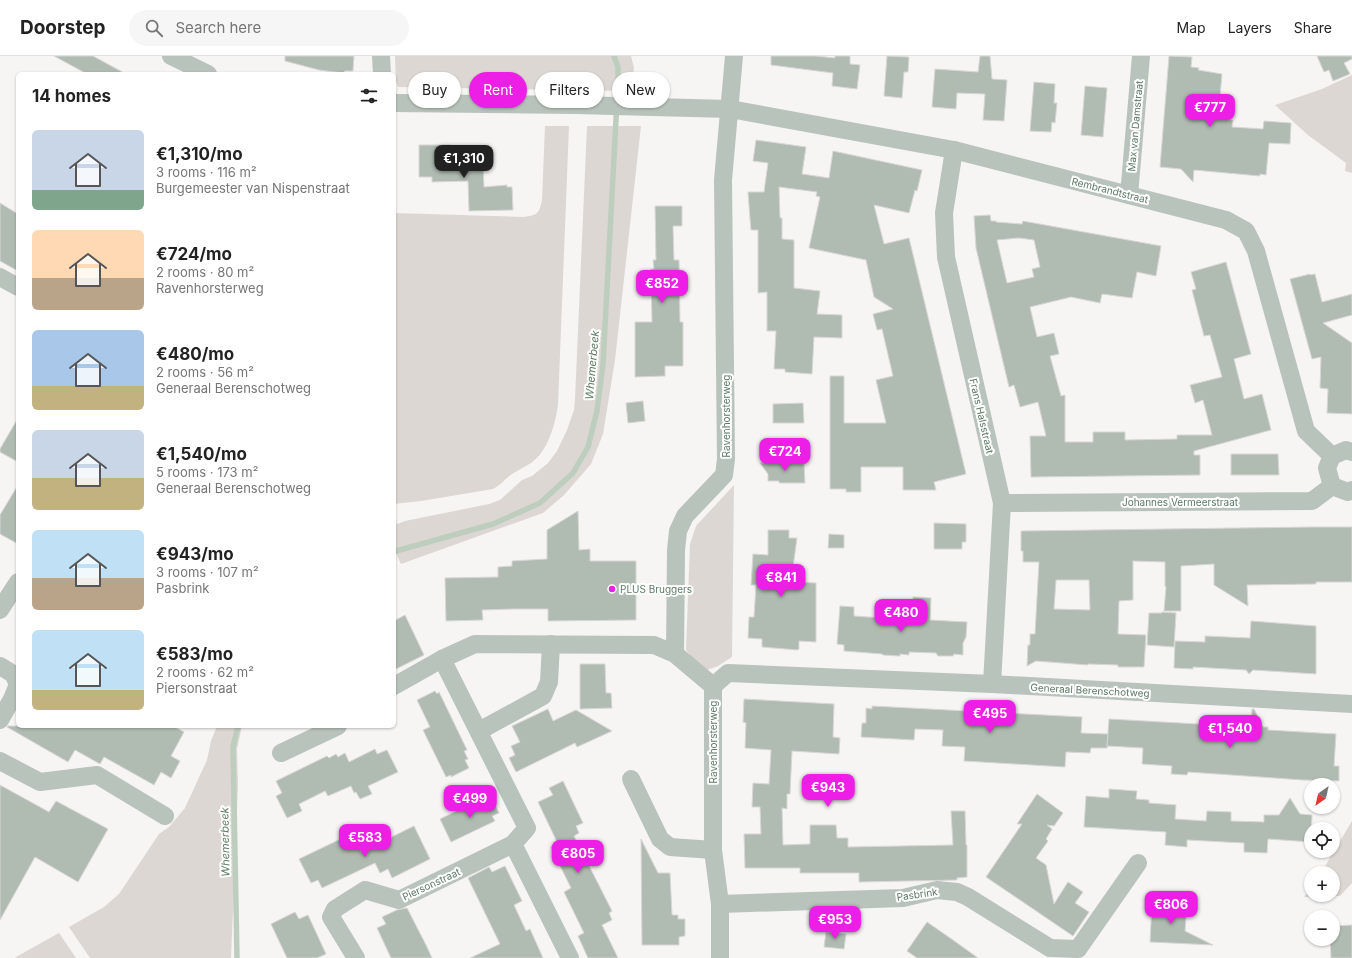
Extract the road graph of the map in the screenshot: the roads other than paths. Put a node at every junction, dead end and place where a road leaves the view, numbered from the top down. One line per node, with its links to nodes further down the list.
1 (171, 56): 5 (street)
2 (381, 56): 6 (street)
3 (734, 56): 8 (street, Ravenhorsterweg)
4 (1141, 56): 10 (street, Max van Damstraat)
5 (204, 72)
6 (382, 72)
7 (396, 103): 8 (street, Rembrandtstraat)
8 (730, 109): 9 (street, Rembrandtstraat); 21 (street, Ravenhorsterweg)
9 (954, 150): 10 (street, Rembrandtstraat); 17 (street, Frans Halsstraat)
10 (1129, 195): 14 (street, Rembrandtstraat)
11 (0, 277): 12 (street)
12 (16, 286)
13 (1352, 452): 14 (street)
14 (1332, 456): 15 (street)
15 (1332, 486): 16 (street); 17 (street, Johannes Vermeerstraat)
16 (1352, 490)
17 (1002, 503): 25 (street, Frans Halsstraat)
18 (16, 585): 19 (street)
19 (0, 610)
20 (550, 644): 21 (street); 22 (street); 32 (street)
21 (676, 654): 27 (street, Ravenhorsterweg)
22 (442, 659): 26 (street); 32 (street, Piersonstraat)
23 (0, 666): 24 (street)
24 (16, 679)
25 (992, 684): 27 (street, Generaal Berenschotweg); 29 (street, Generaal Berenschotweg)
26 (396, 685)
27 (713, 686): 38 (street, Ravenhorsterweg)
28 (16, 689): 30 (street)
29 (1352, 704)
30 (0, 720)
31 (334, 728): 33 (street)
32 (479, 731): 37 (street, Piersonstraat)
33 (281, 753)
34 (0, 761): 36 (street)
35 (631, 779): 38 (street)
36 (165, 816)
37 (513, 844): 42 (street, Piersonstraat); 43 (street)
38 (713, 850): 40 (street, Ravenhorsterweg)
39 (1138, 863): 41 (street, Pasbrink)
40 (720, 904): 41 (street, Pasbrink); 44 (street, Ravenhorsterweg)
41 (1047, 953)
42 (356, 958)
43 (570, 958)
44 (720, 958)

